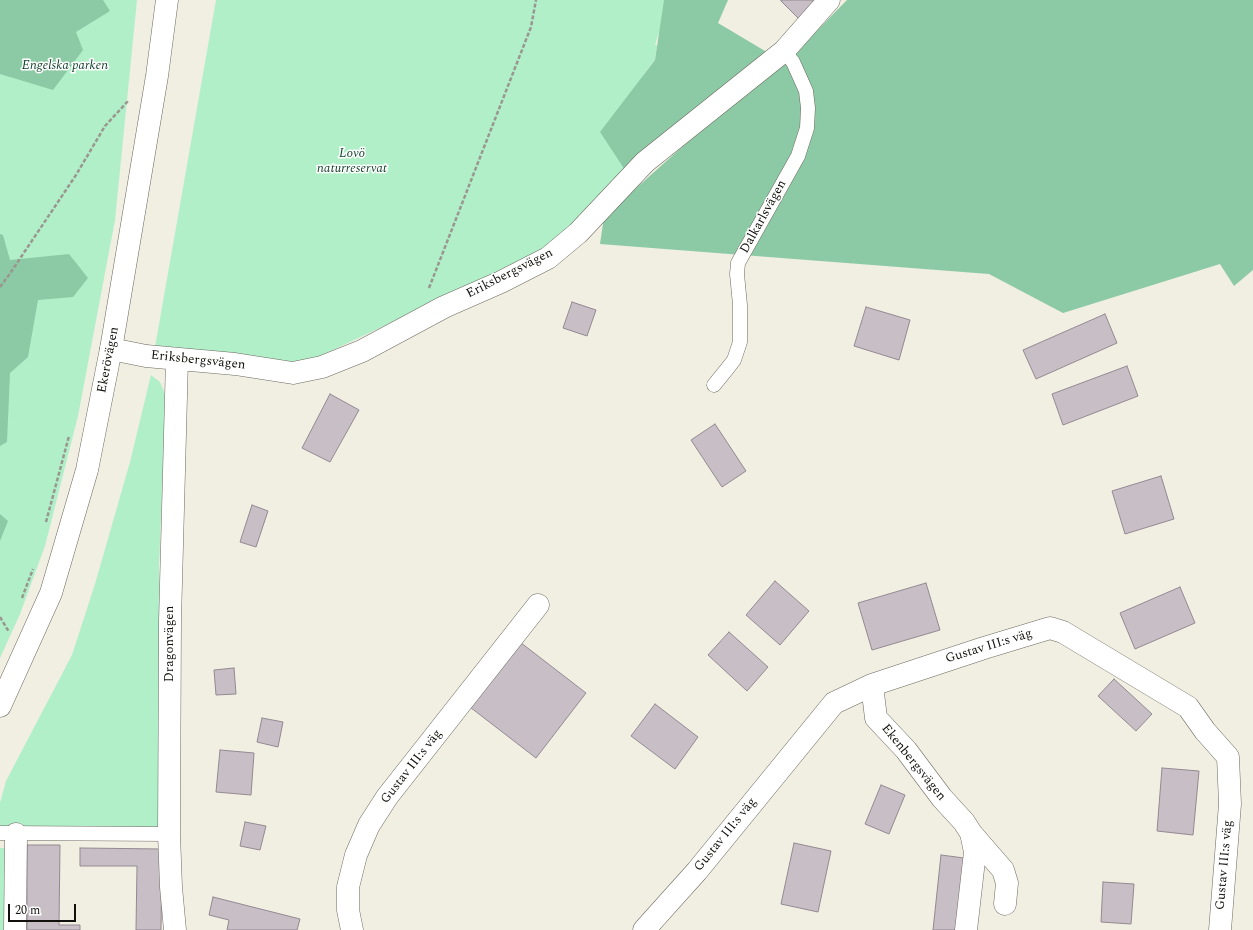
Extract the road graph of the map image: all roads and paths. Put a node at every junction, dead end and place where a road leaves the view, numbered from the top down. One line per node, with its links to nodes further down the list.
1 (167, 0): 10 (street, Ekerövägen)
2 (536, 0): 9 (path)
3 (828, 0): 4 (street, Eriksbergsvägen)
4 (784, 51): 9 (street, Eriksbergsvägen); 12 (lane, Dalkarlsvägen)
5 (130, 93): 6 (path)
6 (129, 100): 7 (path); 8 (path)
7 (128, 108)
8 (0, 287)
9 (416, 322): 11 (street, Eriksbergsvägen)
10 (111, 349): 11 (street, Eriksbergsvägen); 21 (street, Ekerövägen)
11 (177, 359): 24 (street, Dragonvägen)
12 (714, 385)
13 (70, 431): 14 (path)
14 (45, 527)
15 (35, 563): 16 (path)
16 (19, 605)
17 (538, 605): 28 (street, Gustav III:s väg)
18 (0, 617): 19 (path)
19 (12, 626)
20 (872, 685): 22 (street, Ekenbergsvägen); 29 (street, Gustav III:s väg); 31 (street, Gustav III:s väg)
21 (0, 706)
22 (971, 833): 25 (street, Ekenbergsvägen); 30 (street, Ekenbergsvägen)
23 (8, 834): 24 (lane); 26 (street)
24 (168, 834): 27 (street, Dragonvägen)
25 (1005, 904)
26 (15, 930)
27 (175, 930)
28 (352, 930)
29 (644, 930)
30 (966, 930)
31 (1220, 930)

